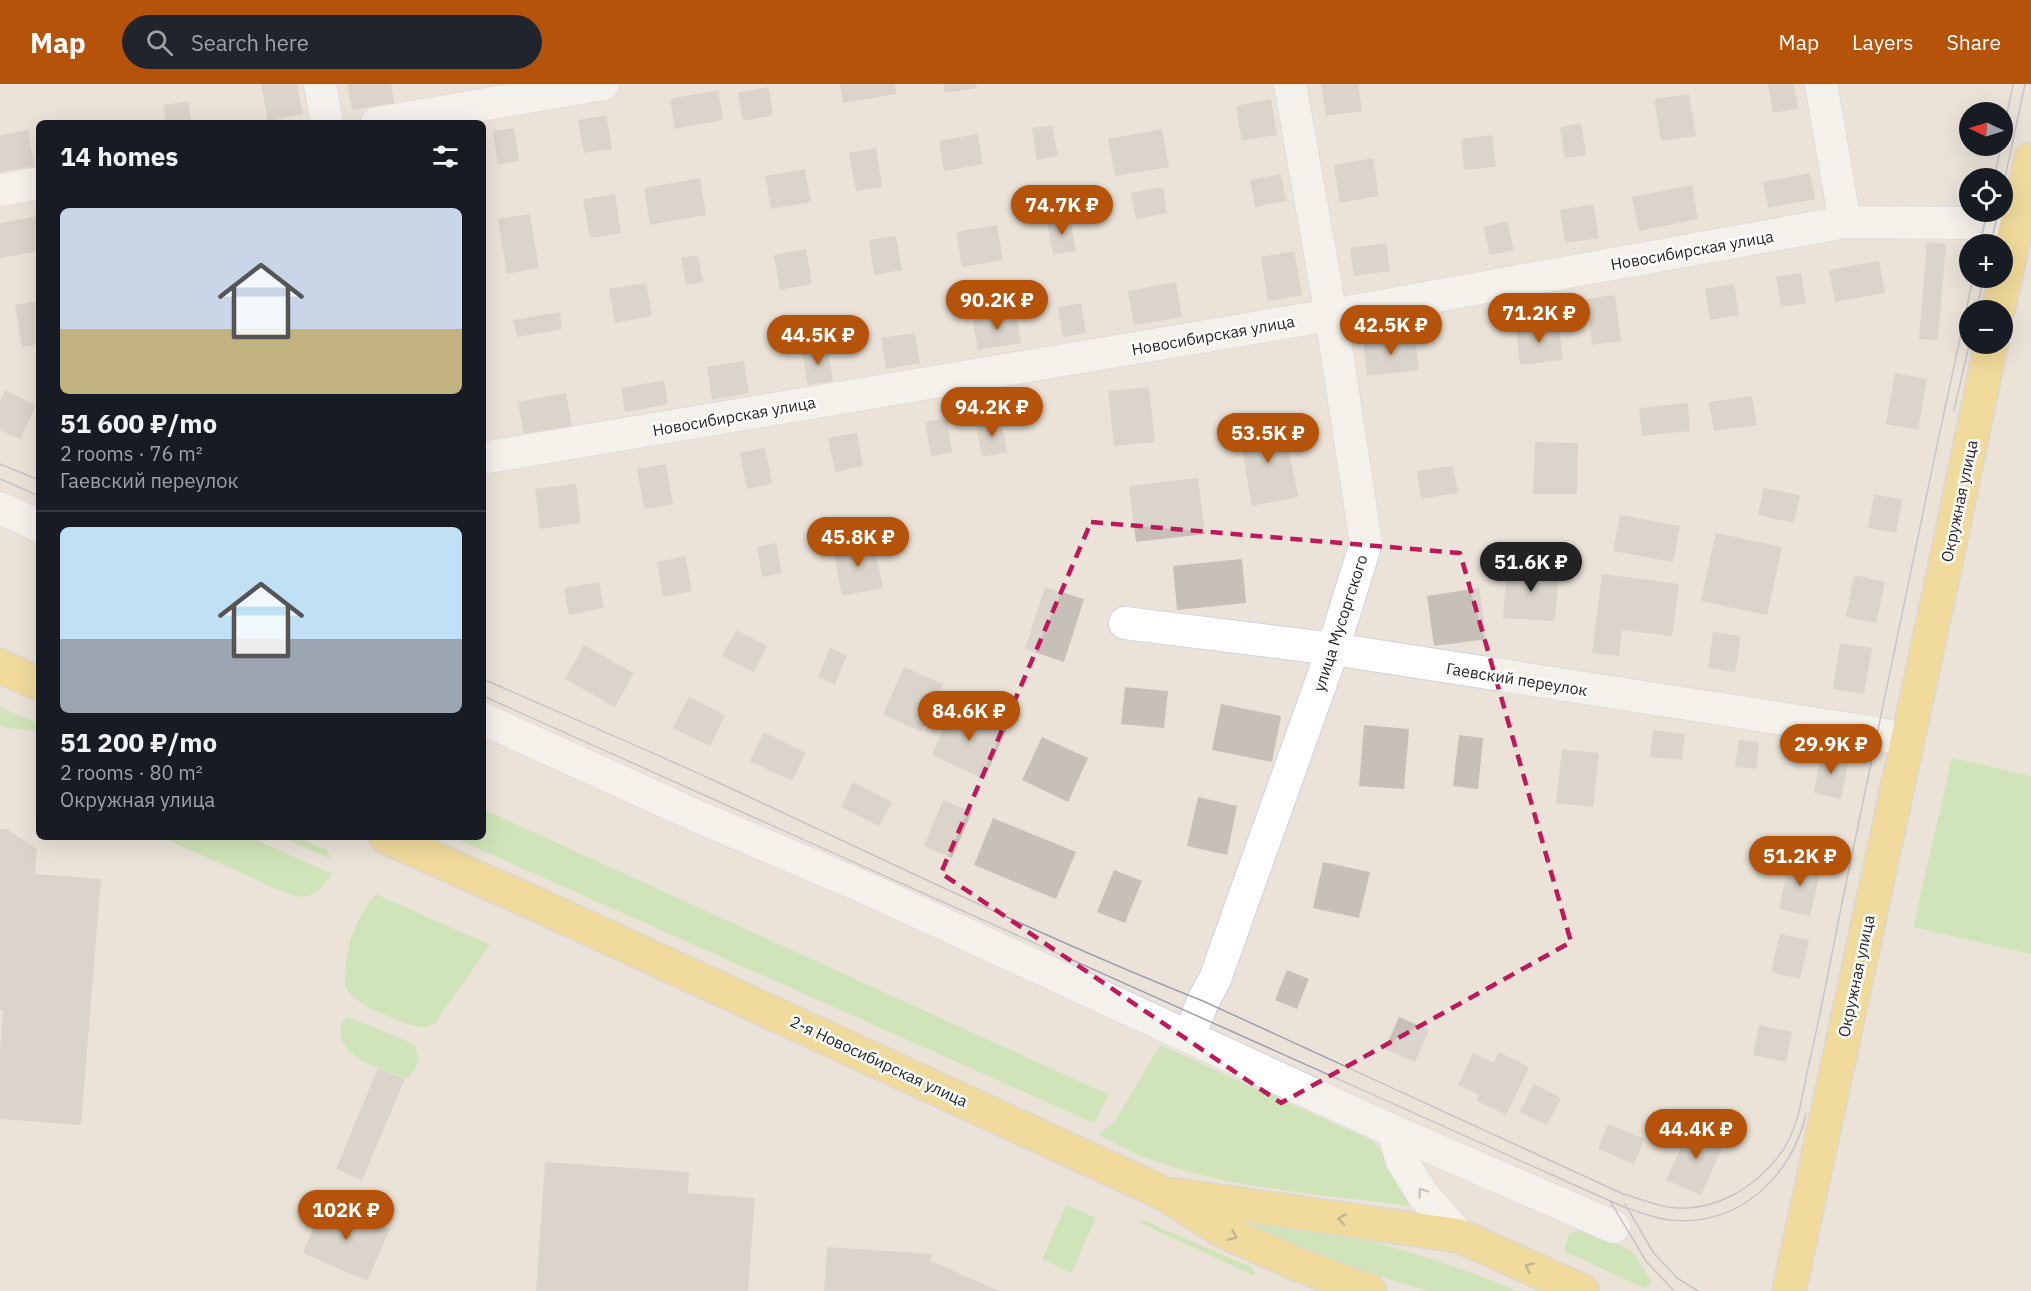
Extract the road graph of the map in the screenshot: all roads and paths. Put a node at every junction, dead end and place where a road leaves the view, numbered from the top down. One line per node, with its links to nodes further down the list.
1 (320, 84): 5 (street)
2 (603, 84): 6 (street)
3 (1290, 84): 13 (street, улица Мусоргского)
4 (1821, 84): 10 (street)
5 (326, 120)
6 (394, 120)
7 (2031, 159): 11 (main road)
8 (36, 184): 9 (street)
9 (0, 190)
10 (1845, 222): 11 (street, Новосибирская улица); 13 (street, Новосибирская улица)
11 (2014, 232): 12 (main road)
12 (2000, 300)
13 (1332, 315): 15 (street, Новосибирская улица); 19 (street, улица Мусоргского)
14 (1989, 354): 23 (main road, Окружная улица)
15 (486, 458)
16 (0, 508): 17 (street)
17 (36, 525)
18 (1125, 623): 19 (street, Гаевский переулок)
19 (1333, 649): 23 (street, Гаевский переулок); 25 (street, улица Мусоргского)
20 (0, 666): 21 (main road)
21 (36, 683)
22 (486, 720): 25 (street)
23 (1907, 740): 32 (main road, Окружная улица)
24 (393, 840): 27 (main road, 2-я Новосибирская улица)
25 (1188, 1037): 26 (street)
26 (1393, 1131): 28 (street); 29 (street, one-way to 26)
27 (1165, 1194): 29 (main road, one-way to 27); 30 (main road, 2-я Новосибирская улица, one-way to 30)
28 (1614, 1227)
29 (1460, 1236): 31 (main road, one-way to 29)
30 (1369, 1291)
31 (1582, 1291)
32 (1789, 1291)

